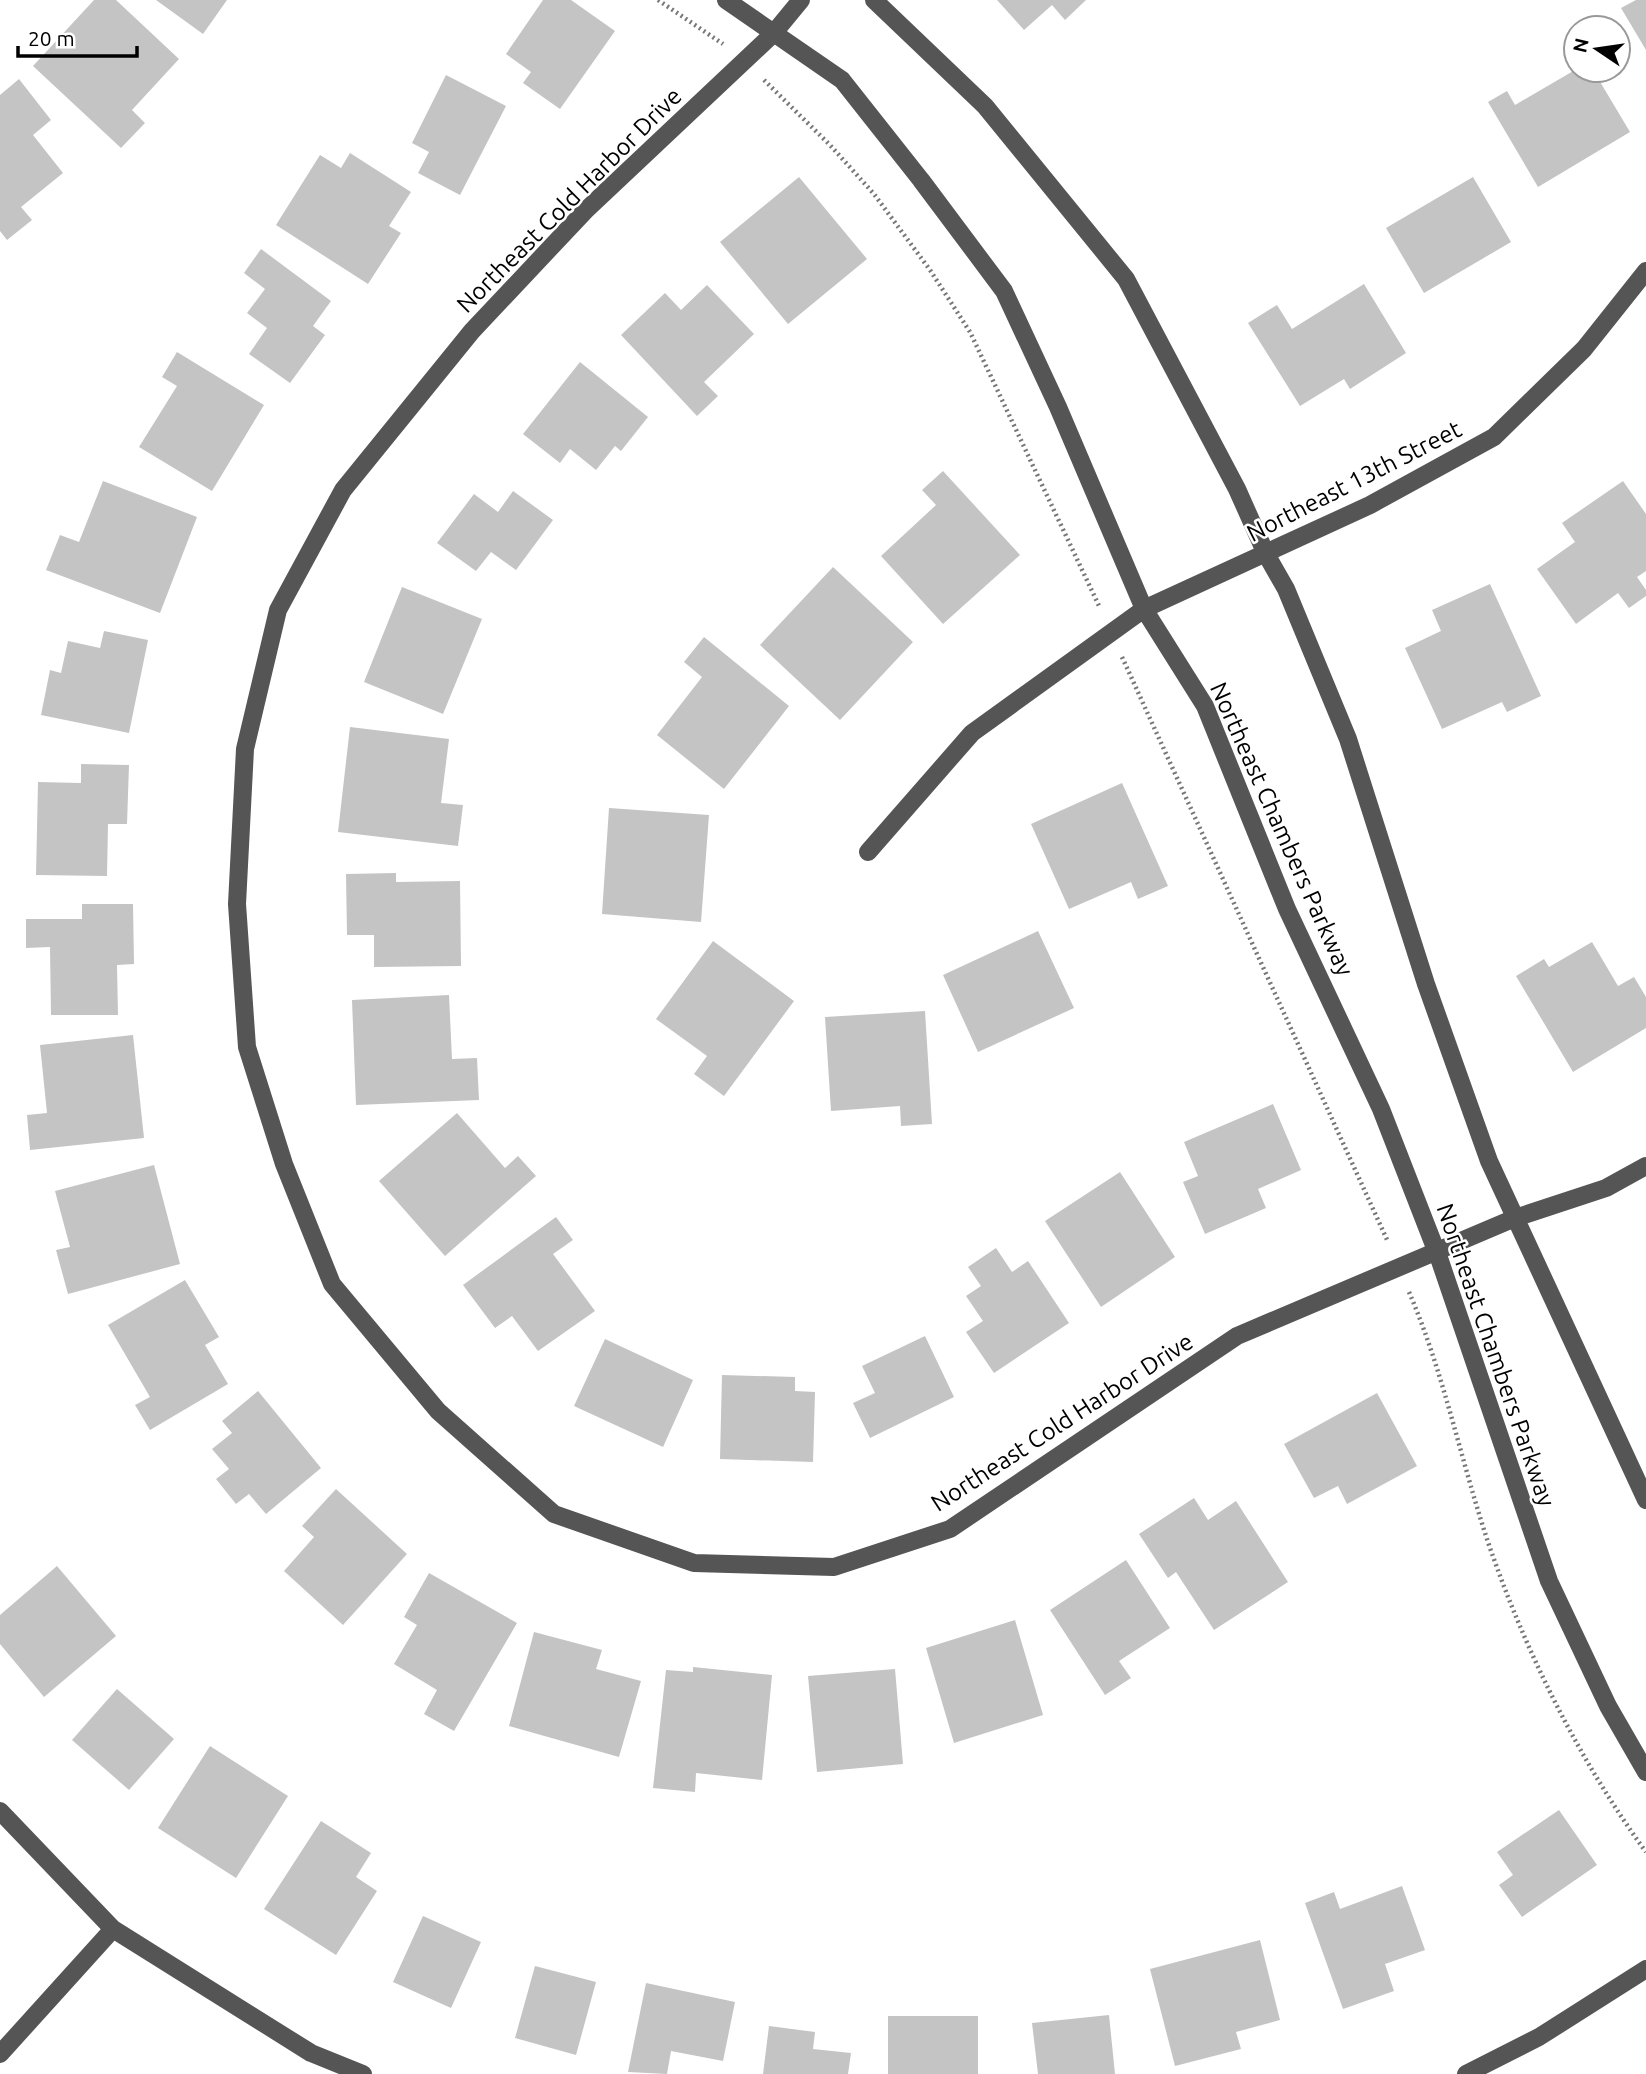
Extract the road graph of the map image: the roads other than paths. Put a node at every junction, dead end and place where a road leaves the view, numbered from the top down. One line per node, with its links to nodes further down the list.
1 (726, 0): 4 (street, Northeast Chambers Parkway)
2 (801, 0): 4 (street, Northeast Cold Harbor Drive)
3 (874, 0): 6 (street)
4 (773, 34): 7 (street, Northeast Chambers Parkway); 11 (street, Northeast Cold Harbor Drive)
5 (1646, 271): 6 (street, Northeast 13th Street)
6 (1266, 554): 7 (street, Northeast 13th Street); 10 (street)
7 (1144, 609): 8 (street, Northeast 13th Street); 11 (street, Northeast Chambers Parkway)
8 (868, 852)
9 (1646, 1166): 10 (street, Northeast Cold Harbor Drive)
10 (1515, 1218): 11 (street, Northeast Cold Harbor Drive); 12 (street)
11 (1436, 1251): 13 (street, Northeast Chambers Parkway)
12 (1646, 1500)
13 (1646, 1772)
14 (0, 1811): 15 (street)
15 (113, 1929): 17 (street); 18 (street)
16 (1646, 1969): 19 (street)
17 (0, 2054)
18 (363, 2074)
19 (1466, 2074)

